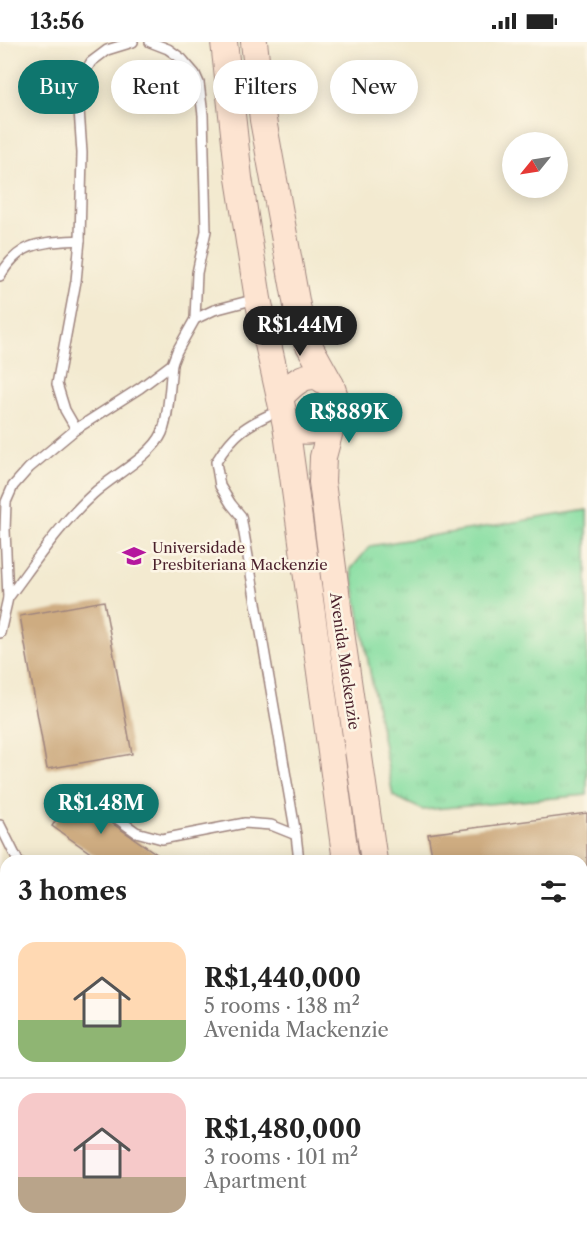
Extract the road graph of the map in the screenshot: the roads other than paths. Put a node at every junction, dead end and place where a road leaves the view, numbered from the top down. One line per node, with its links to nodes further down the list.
1 (133, 42): 5 (lane)
2 (150, 42): 8 (lane)
3 (224, 42): 7 (main road, Avenida Mackenzie)
4 (254, 42): 10 (main road, Avenida Mackenzie)
5 (80, 240): 6 (lane); 13 (lane)
6 (0, 276)
7 (258, 299): 8 (lane); 11 (main road, Avenida Mackenzie)
8 (195, 319): 9 (lane)
9 (172, 364): 13 (lane); 14 (lane)
10 (331, 385): 11 (main road); 12 (main road, Avenida Mackenzie)
11 (283, 410): 12 (main road); 18 (lane); 21 (main road, Avenida Mackenzie)
12 (333, 420): 22 (main road, Avenida Mackenzie)
13 (76, 429): 14 (lane)
14 (8, 598): 15 (lane)
15 (0, 633)
16 (87, 796): 18 (lane)
17 (0, 825): 19 (lane)
18 (296, 835): 20 (lane)
19 (15, 855)
20 (298, 855)
21 (345, 855)
22 (373, 855)

